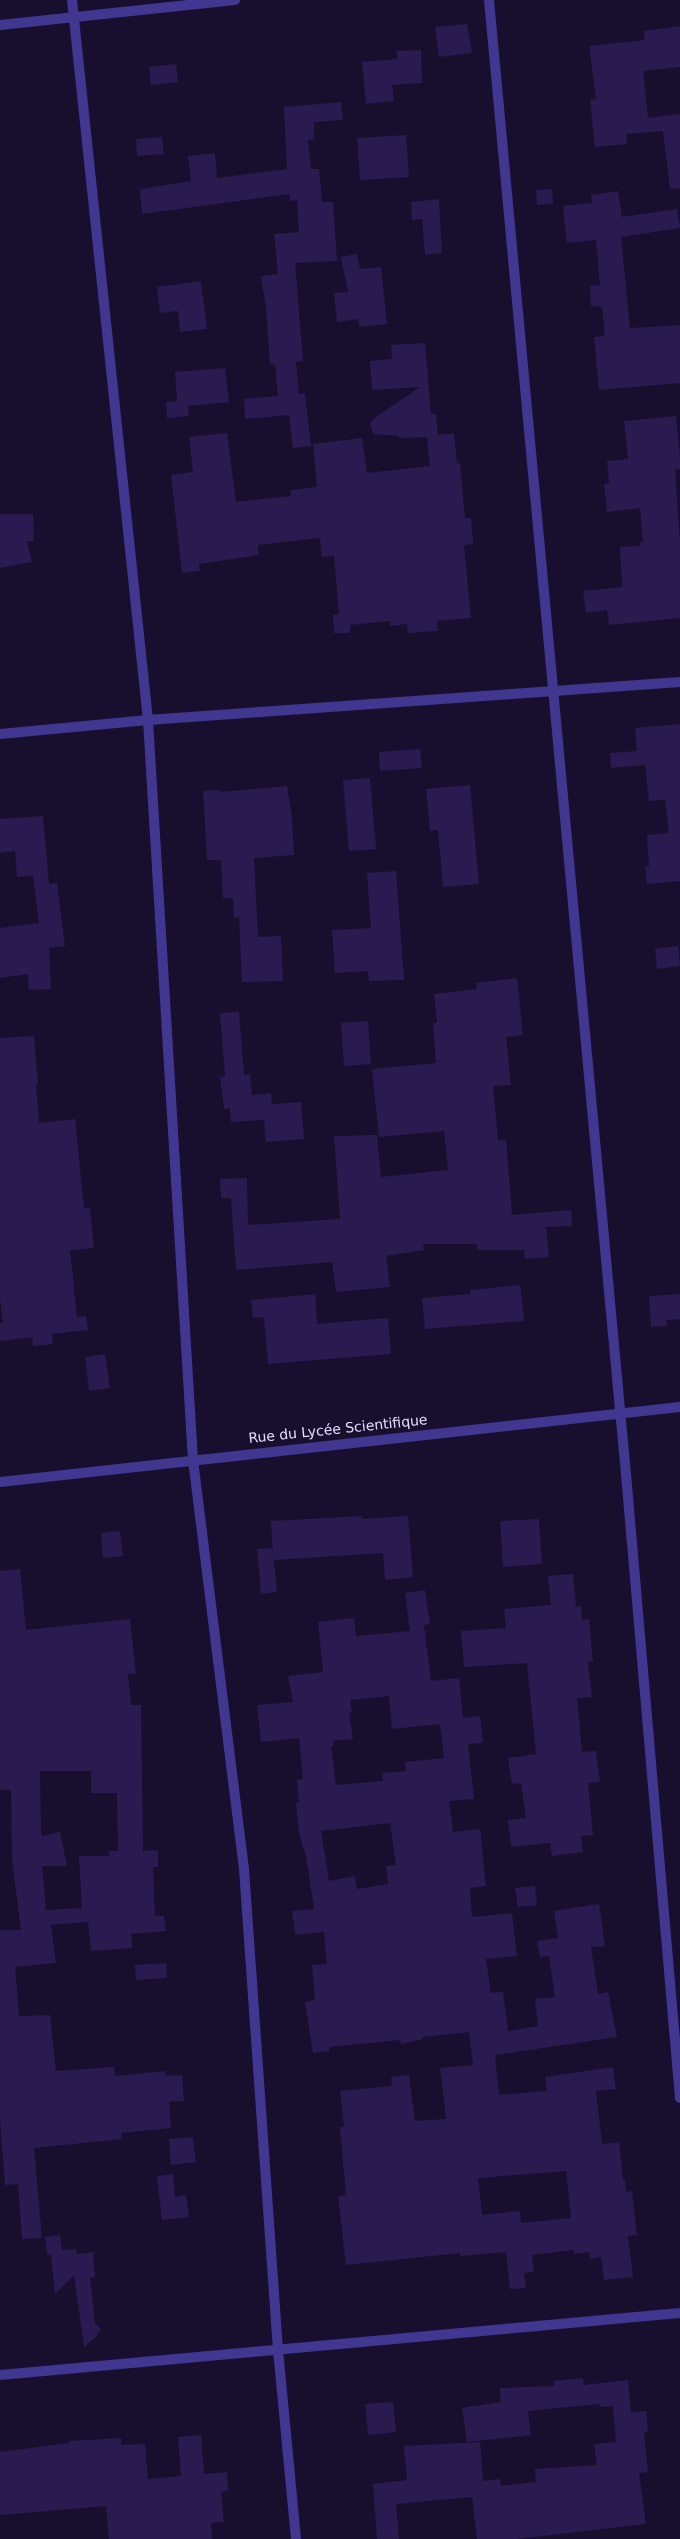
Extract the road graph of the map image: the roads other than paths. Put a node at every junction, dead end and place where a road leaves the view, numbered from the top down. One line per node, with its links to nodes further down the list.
1 (72, 0): 4 (street)
2 (235, 0): 4 (street)
3 (489, 0): 7 (street)
4 (73, 19): 5 (street); 8 (street)
5 (0, 25)
6 (680, 682): 7 (street)
7 (553, 693): 8 (street); 11 (street)
8 (148, 720): 9 (street); 12 (street)
9 (0, 734)
10 (680, 1407): 11 (street, Rue du Lycée Scientifique)
11 (620, 1414): 12 (street, Rue du Lycée Scientifique); 14 (street)
12 (194, 1460): 13 (street, Rue du Lycée Scientifique); 16 (street)
13 (0, 1482)
14 (680, 2098)
15 (680, 2313): 16 (street)
16 (278, 2350): 17 (street); 18 (street)
17 (0, 2376)
18 (296, 2539)

